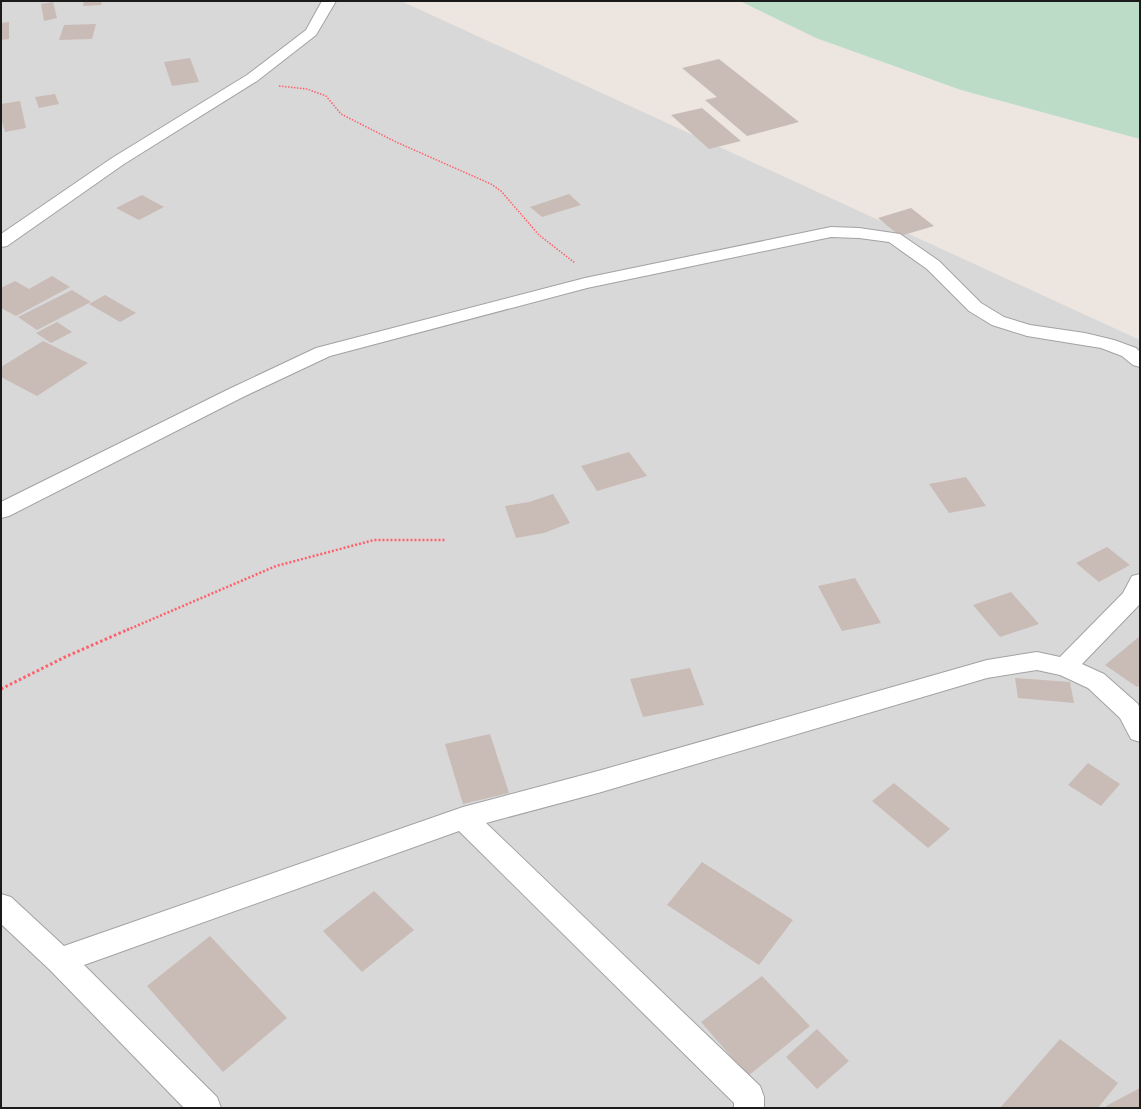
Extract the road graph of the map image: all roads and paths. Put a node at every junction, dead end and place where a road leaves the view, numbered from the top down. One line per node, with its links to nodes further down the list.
1 (329, 1): 2 (street)
2 (252, 78): 3 (street); 4 (path)
3 (1, 242)
4 (585, 283): 5 (street); 6 (street)
5 (1140, 361)
6 (1, 511)
7 (445, 540): 10 (path)
8 (1140, 582): 9 (street)
9 (1065, 667): 11 (street); 12 (street)
10 (1, 689)
11 (1136, 717)
12 (463, 818): 14 (street); 16 (street)
13 (1, 906): 14 (street)
14 (60, 961): 15 (street)
15 (206, 1108)
16 (749, 1108)

